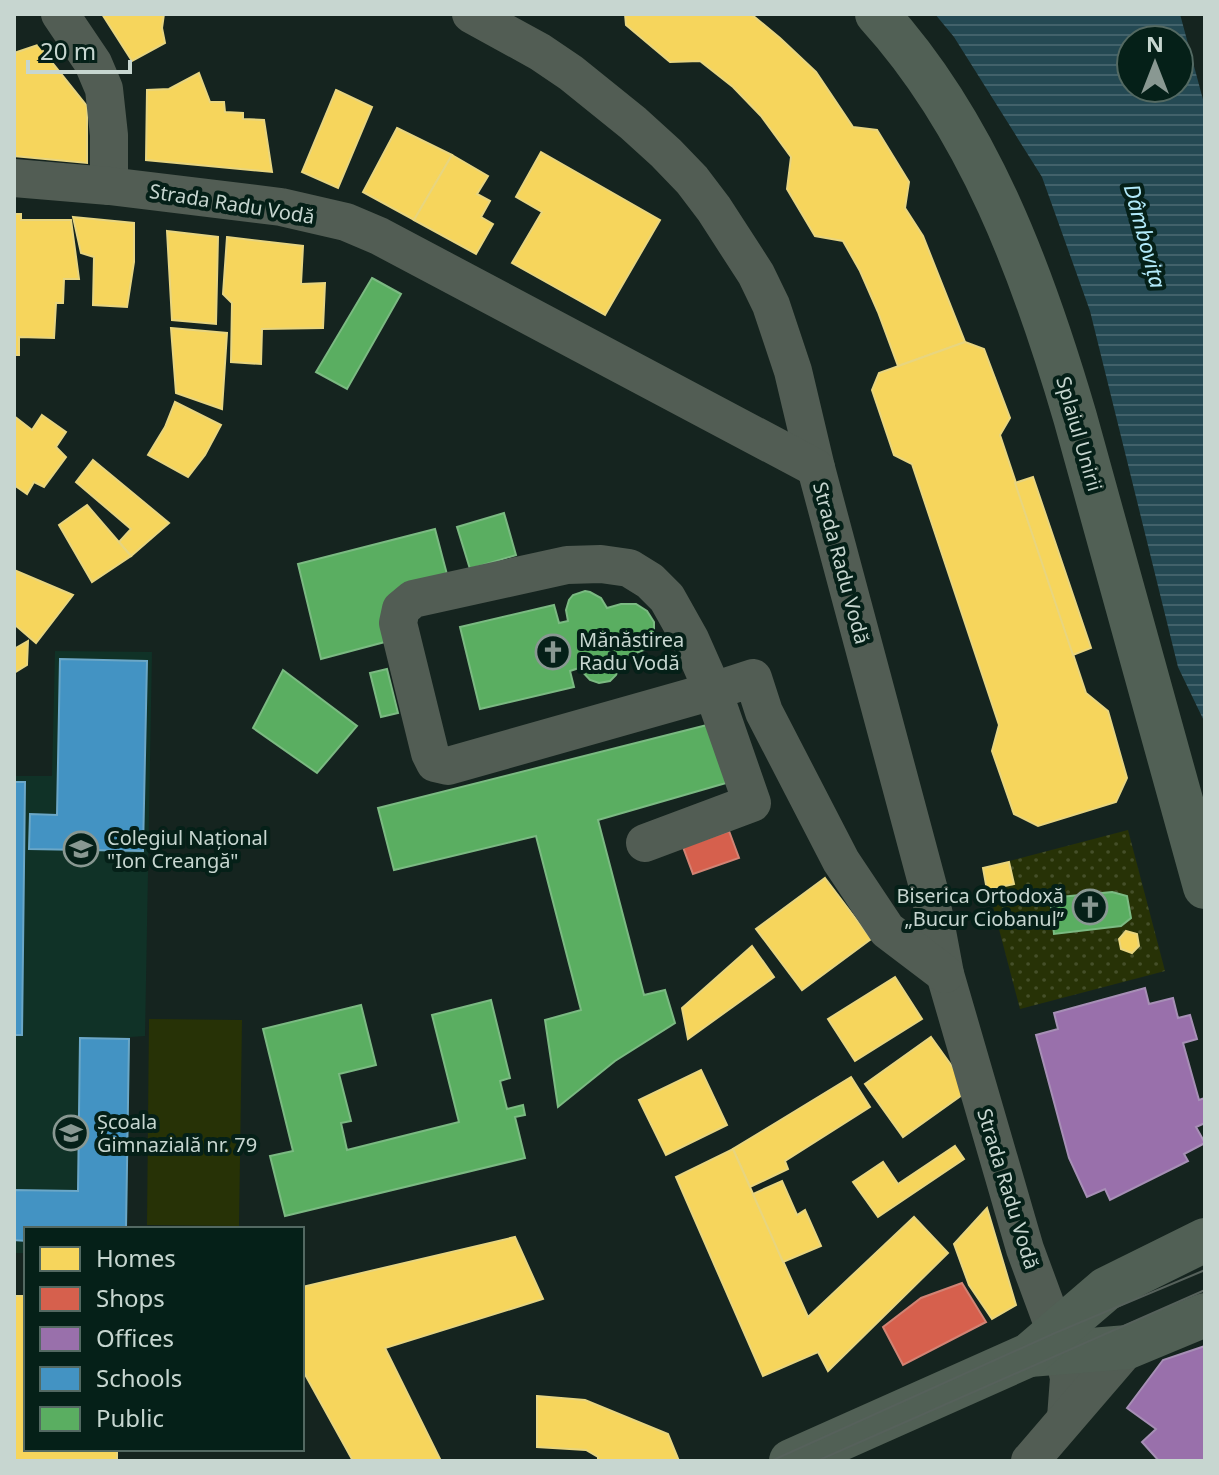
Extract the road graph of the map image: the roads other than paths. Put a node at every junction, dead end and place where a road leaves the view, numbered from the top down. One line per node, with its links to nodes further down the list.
1 (60, 14): 5 (street)
2 (471, 14): 6 (street)
3 (877, 14): 9 (main road, Splaiul Unirii)
4 (14, 178): 5 (street, Strada Radu Vodă)
5 (109, 186): 6 (street, Strada Radu Vodă)
6 (816, 468): 10 (street, Strada Radu Vodă)
7 (713, 691): 7 (street); 8 (street); 10 (street)
8 (645, 843)
9 (1205, 887)
10 (945, 974): 13 (street, Strada Radu Vodă)
11 (1205, 1240): 13 (main road)
12 (1205, 1315): 14 (main road)
13 (1049, 1347): 14 (main road); 15 (street, Strada Radu Vodă); 16 (main road)
14 (1128, 1347): 15 (street)
15 (1066, 1418): 17 (street)
16 (791, 1461)
17 (1030, 1461)

